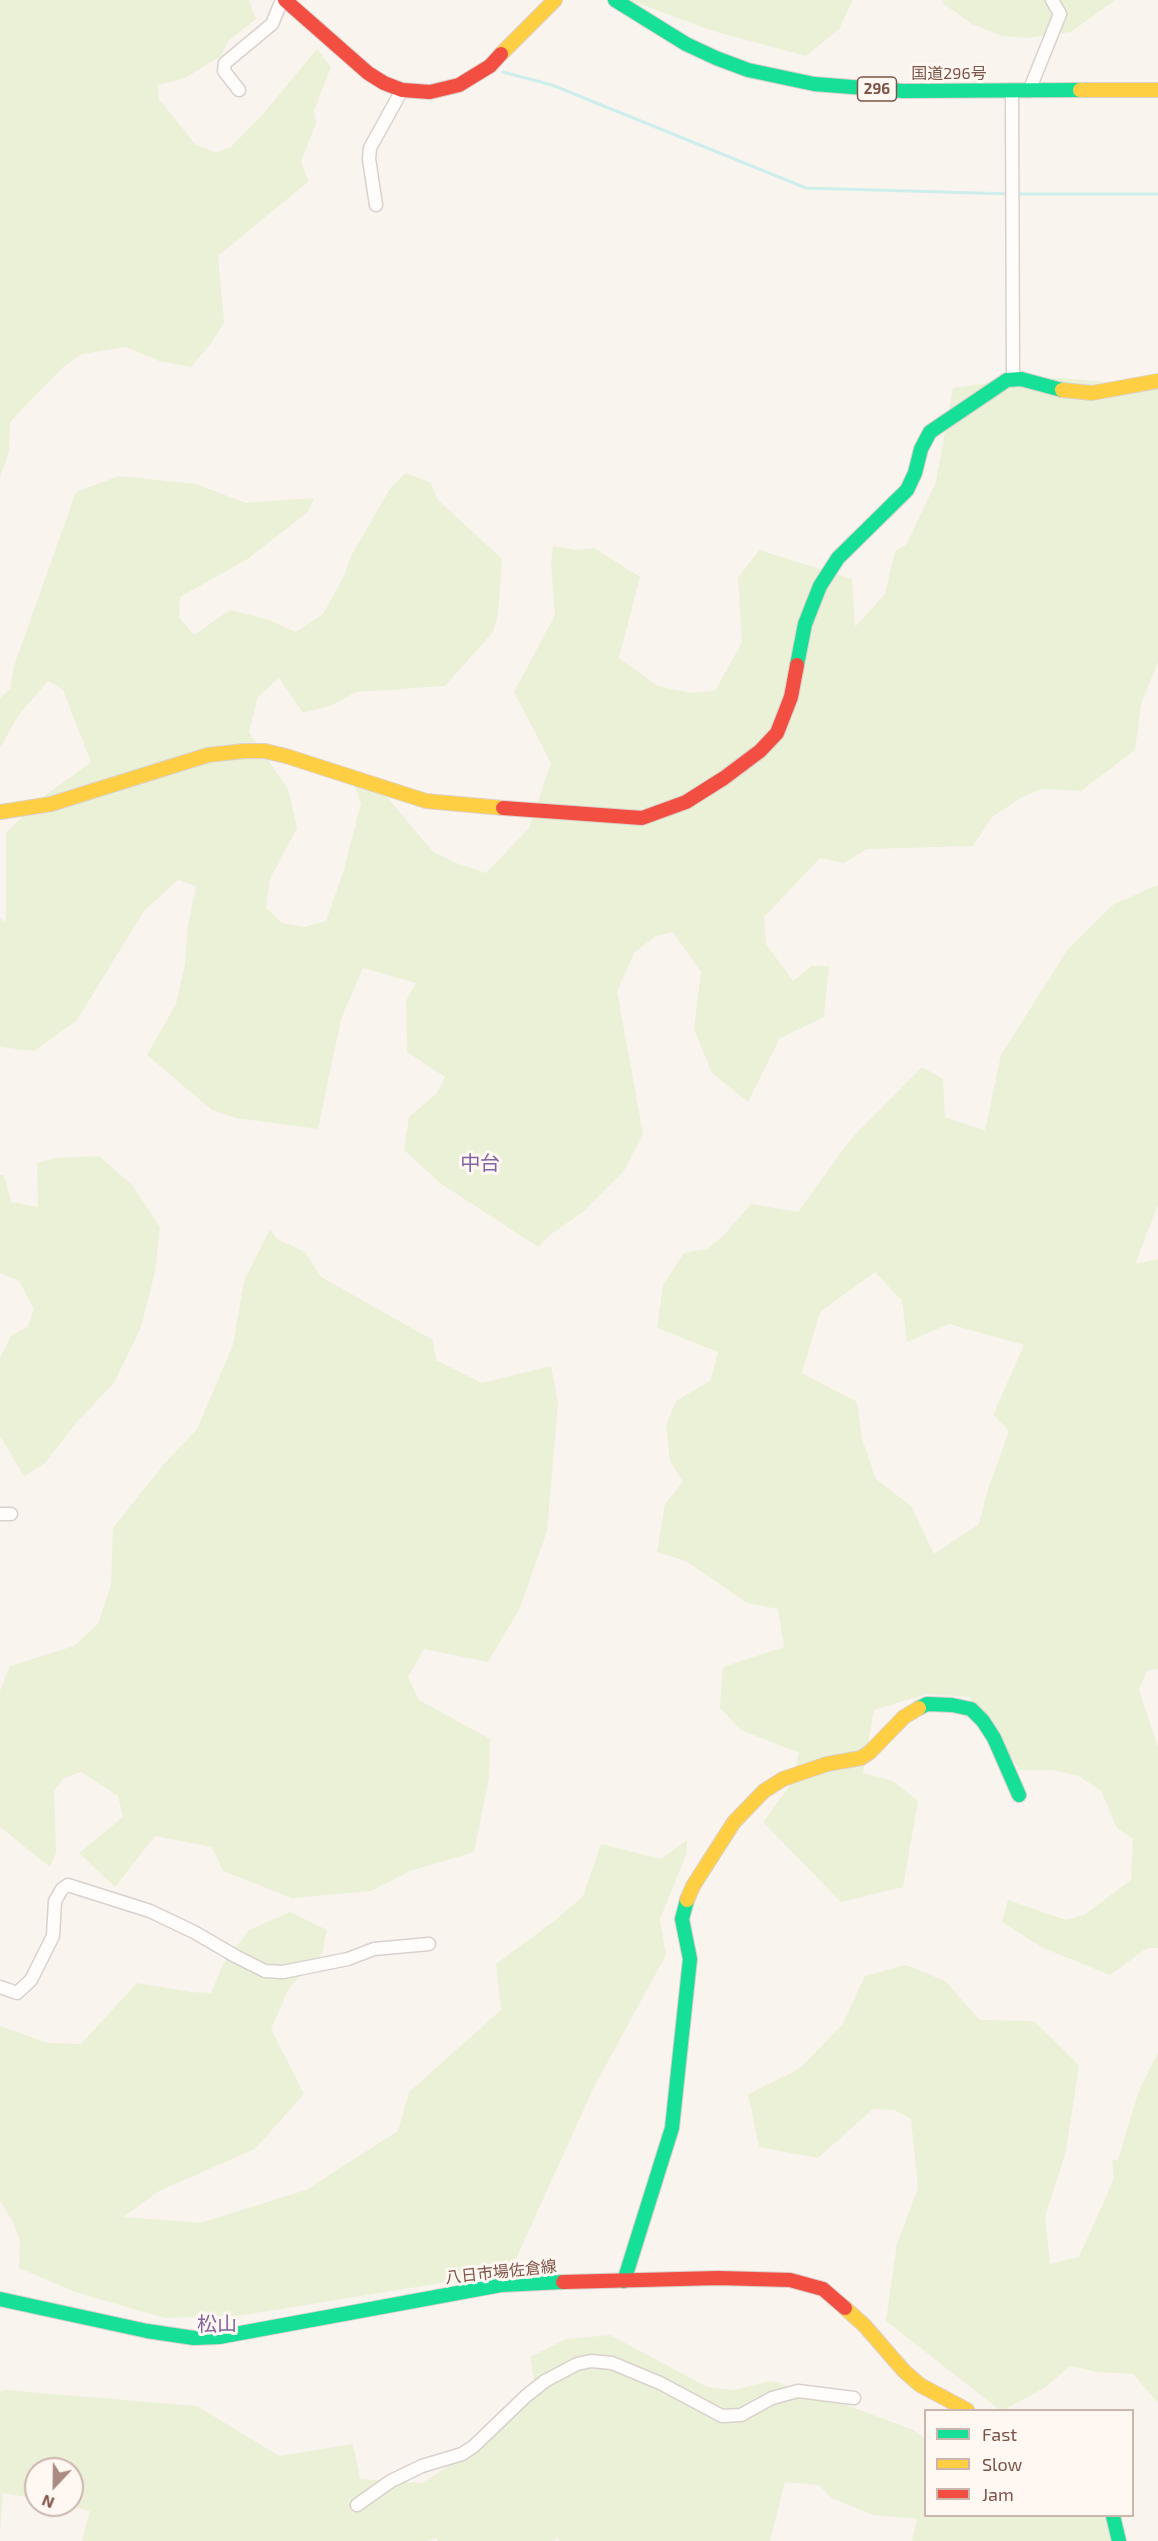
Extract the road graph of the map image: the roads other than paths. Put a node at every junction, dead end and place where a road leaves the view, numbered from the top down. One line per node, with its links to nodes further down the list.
1 (283, 0): 5 (street); 6 (main road)
2 (555, 0): 6 (main road)
3 (615, 0): 7 (main road, 国道296号 / 296)
4 (1052, 0): 9 (street)
5 (239, 90)
6 (402, 90): 10 (street)
7 (1012, 90): 9 (main road, 国道296号 / 296); 11 (street)
8 (1158, 90): 9 (main road, 国道296号 / 296)
9 (1029, 91)
10 (376, 205)
11 (1012, 379): 12 (main road); 13 (main road)
12 (1158, 381)
13 (0, 812)
14 (1019, 1795): 17 (main road)
15 (429, 1944): 16 (street)
16 (0, 1987)
17 (624, 2281): 18 (main road, 八日市場佐倉線); 20 (main road, 八日市場佐倉線)
18 (0, 2299)
19 (854, 2398): 21 (street)
20 (965, 2409)
21 (357, 2505)
22 (1113, 2517): 23 (main road)
23 (1119, 2541)

